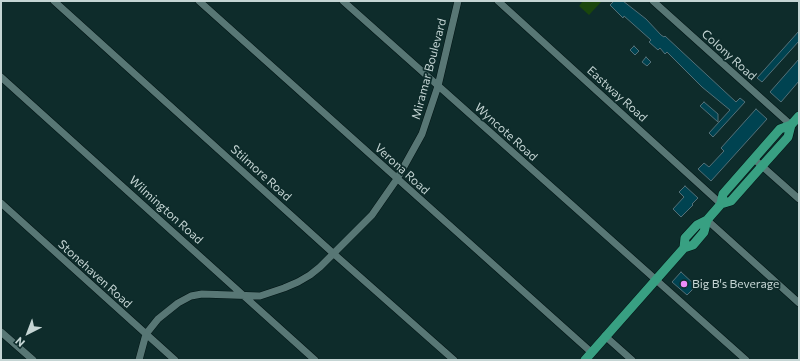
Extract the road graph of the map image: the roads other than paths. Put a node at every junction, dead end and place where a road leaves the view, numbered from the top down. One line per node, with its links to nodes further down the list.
1 (54, 1): 18 (street, Stilmore Road)
2 (199, 1): 13 (street, Verona Road)
3 (343, 1): 8 (street, Wyncote Road)
4 (458, 1): 8 (street, Miramar Boulevard)
5 (498, 1): 16 (street, Eastway Road)
6 (653, 1): 10 (street, Colony Road)
7 (1, 76): 20 (street, Wilmington Road)
8 (438, 86): 13 (street, Miramar Boulevard); 19 (street, Wyncote Road)
9 (799, 116): 10 (main road)
10 (791, 124): 11 (main road); 12 (main road)
11 (754, 159): 12 (street); 16 (main road)
12 (762, 166): 14 (street); 16 (main road)
13 (397, 179): 18 (street, Miramar Boulevard); 25 (street, Verona Road)
14 (799, 199)
15 (1, 204): 23 (street, Stonehaven Road)
16 (721, 204): 17 (main road)
17 (707, 220): 19 (main road); 21 (street)
18 (334, 254): 20 (street, Miramar Boulevard); 30 (street, Stilmore Road)
19 (656, 280): 24 (main road); 33 (street, Wyncote Road)
20 (245, 296): 23 (street, Miramar Boulevard); 29 (street, Wilmington Road)
21 (799, 303)
22 (1, 332): 26 (street)
23 (146, 334): 27 (street, Miramar Boulevard); 28 (street, Stonehaven Road)
24 (605, 336): 25 (main road); 32 (street)
25 (592, 352): 31 (main road)
26 (33, 360)
27 (139, 360)
28 (174, 360)
29 (315, 360)
30 (454, 360)
31 (584, 360)
32 (632, 360)
33 (746, 360)

